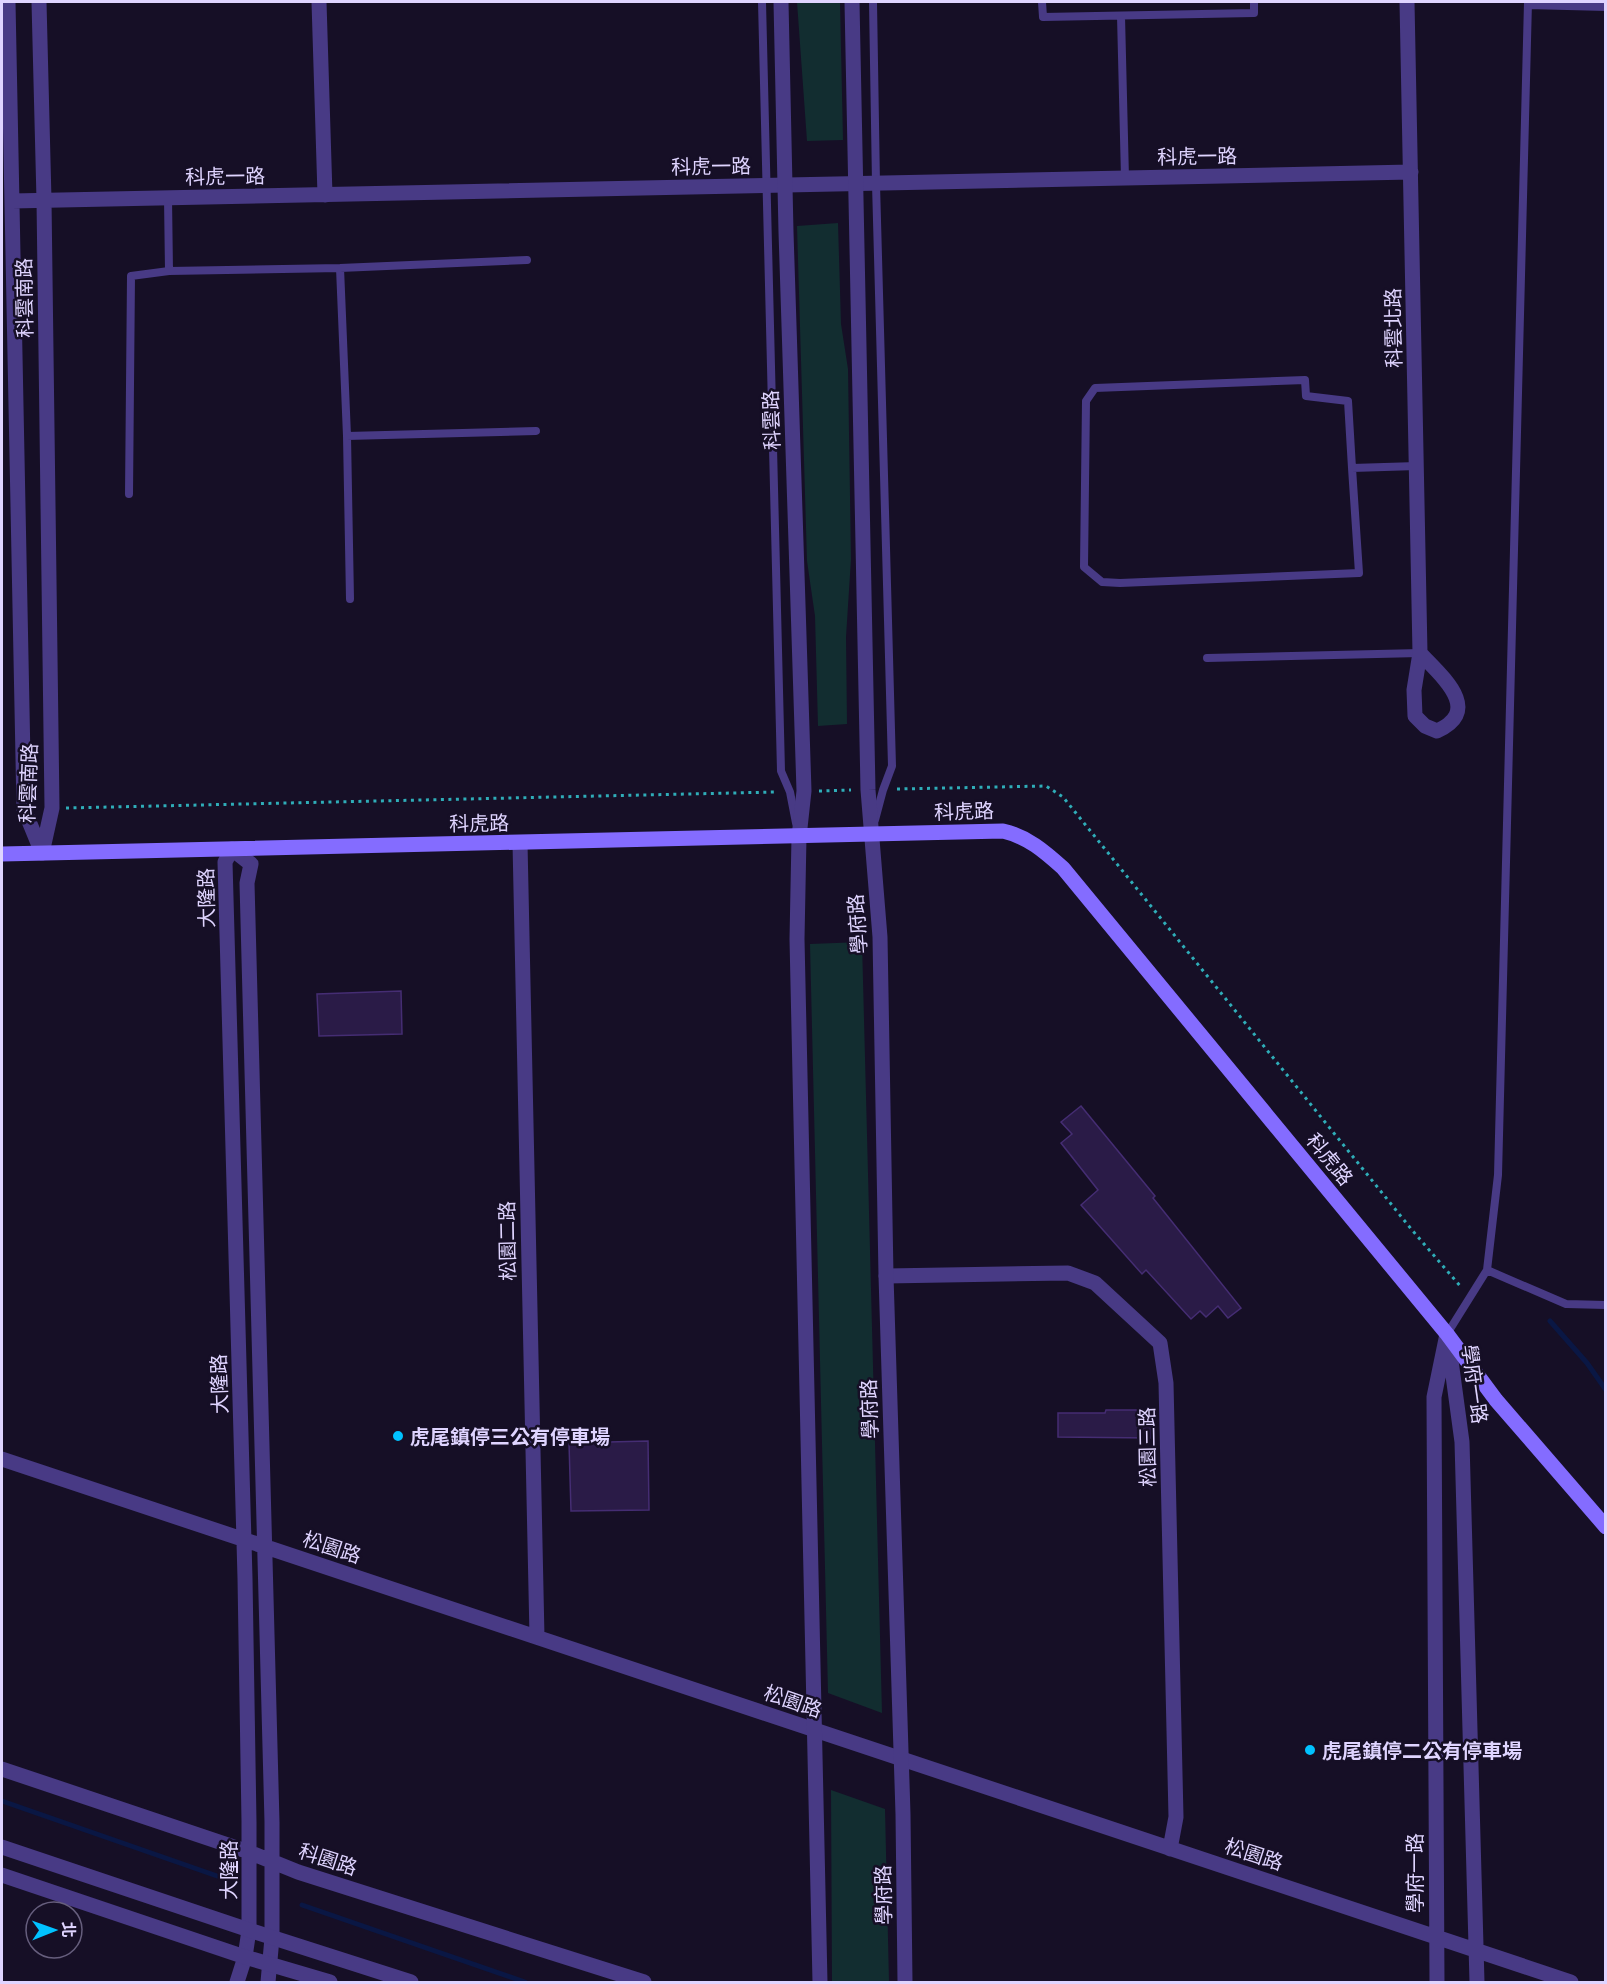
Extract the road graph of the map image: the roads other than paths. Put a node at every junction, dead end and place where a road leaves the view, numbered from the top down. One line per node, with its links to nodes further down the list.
1 (8, 2): 23 (street, 科雲南路)
2 (39, 2): 22 (street, 科雲南路)
3 (319, 2): 20 (street)
4 (762, 2): 19 (lane)
5 (781, 2): 18 (street, 科雲路)
6 (852, 2): 17 (street)
7 (873, 2): 16 (lane)
8 (1042, 2): 13 (lane)
9 (1254, 2): 13 (lane)
10 (1407, 2): 14 (street, 科雲北路)
11 (1528, 3): 12 (lane); 41 (lane)
12 (1605, 7)
13 (1121, 16): 15 (lane)
14 (1412, 172): 15 (street, 科虎一路); 29 (street, 科雲北路)
15 (1125, 178): 16 (street, 科虎一路)
16 (876, 183): 17 (street, 科虎一路); 35 (lane)
17 (854, 184): 18 (street, 科虎一路); 35 (street)
18 (786, 185): 19 (street, 科虎一路); 36 (street, 科雲路)
19 (768, 186): 20 (street, 科虎一路); 36 (lane)
20 (325, 195): 21 (street, 科虎一路)
21 (168, 198): 22 (street, 科虎一路); 26 (lane)
22 (44, 200): 23 (street, 科虎一路); 39 (street, 科雲南路)
23 (12, 201): 39 (street, 科雲南路)
24 (527, 260): 25 (lane)
25 (340, 268): 26 (lane); 28 (lane)
26 (169, 271): 31 (lane)
27 (536, 431): 28 (lane)
28 (347, 436): 32 (lane)
29 (1418, 466): 30 (lane); 33 (street, 科雲北路)
30 (1353, 468): 30 (lane)
31 (129, 494)
32 (350, 599)
33 (1420, 653): 33 (street, 科雲北路); 34 (lane)
34 (1207, 658)
35 (871, 835): 36 (main road, 科虎路); 42 (street, 學府路); 44 (main road, 科虎路)
36 (799, 837): 37 (main road, 科虎路); 50 (street)
37 (520, 843): 38 (main road, 科虎路); 49 (street, 松園二路)
38 (232, 849): 39 (main road, 科虎路); 47 (street, 大隆路); 48 (street, 大隆路)
39 (42, 853): 40 (main road, 科虎路)
40 (2, 854)
41 (1487, 1270): 43 (lane); 44 (lane)
42 (886, 1276): 51 (street, 學府路); 54 (street, 松園三路)
43 (1605, 1305)
44 (1448, 1334): 46 (main road, 科虎路); 59 (street, 學府一路); 61 (street, 學府一路)
45 (2, 1459): 47 (street, 松園路)
46 (1605, 1527)
47 (244, 1540): 48 (street, 松園路); 55 (street, 大隆路)
48 (263, 1546): 49 (street, 松園路); 56 (street, 大隆路)
49 (537, 1637): 50 (street, 松園路)
50 (814, 1730): 51 (street, 松園路); 69 (street)
51 (900, 1760): 54 (street, 松園路); 70 (street, 學府路)
52 (2, 1769): 55 (street, 科園路)
53 (2, 1847): 58 (street)
54 (1170, 1849): 59 (street, 松園路)
55 (249, 1852): 56 (street, 科園路); 58 (street, 大隆路)
56 (272, 1862): 60 (street, 大隆路); 68 (street, 科園路)
57 (2, 1875): 62 (street)
58 (249, 1930): 60 (street); 62 (street, 大隆路)
59 (1435, 1937): 61 (street, 松園路); 71 (street, 學府一路)
60 (272, 1938): 63 (street, 大隆路); 67 (street)
61 (1476, 1951): 72 (street, 學府一路); 73 (street, 松園路)
62 (245, 1957): 63 (street); 64 (street, 大隆路)
63 (271, 1963): 65 (street, 大隆路); 66 (street)
64 (237, 1983)
65 (268, 1983)
66 (330, 1983)
67 (411, 1983)
68 (644, 1983)
69 (820, 1983)
70 (905, 1983)
71 (1437, 1983)
72 (1477, 1983)
73 (1571, 1983)

